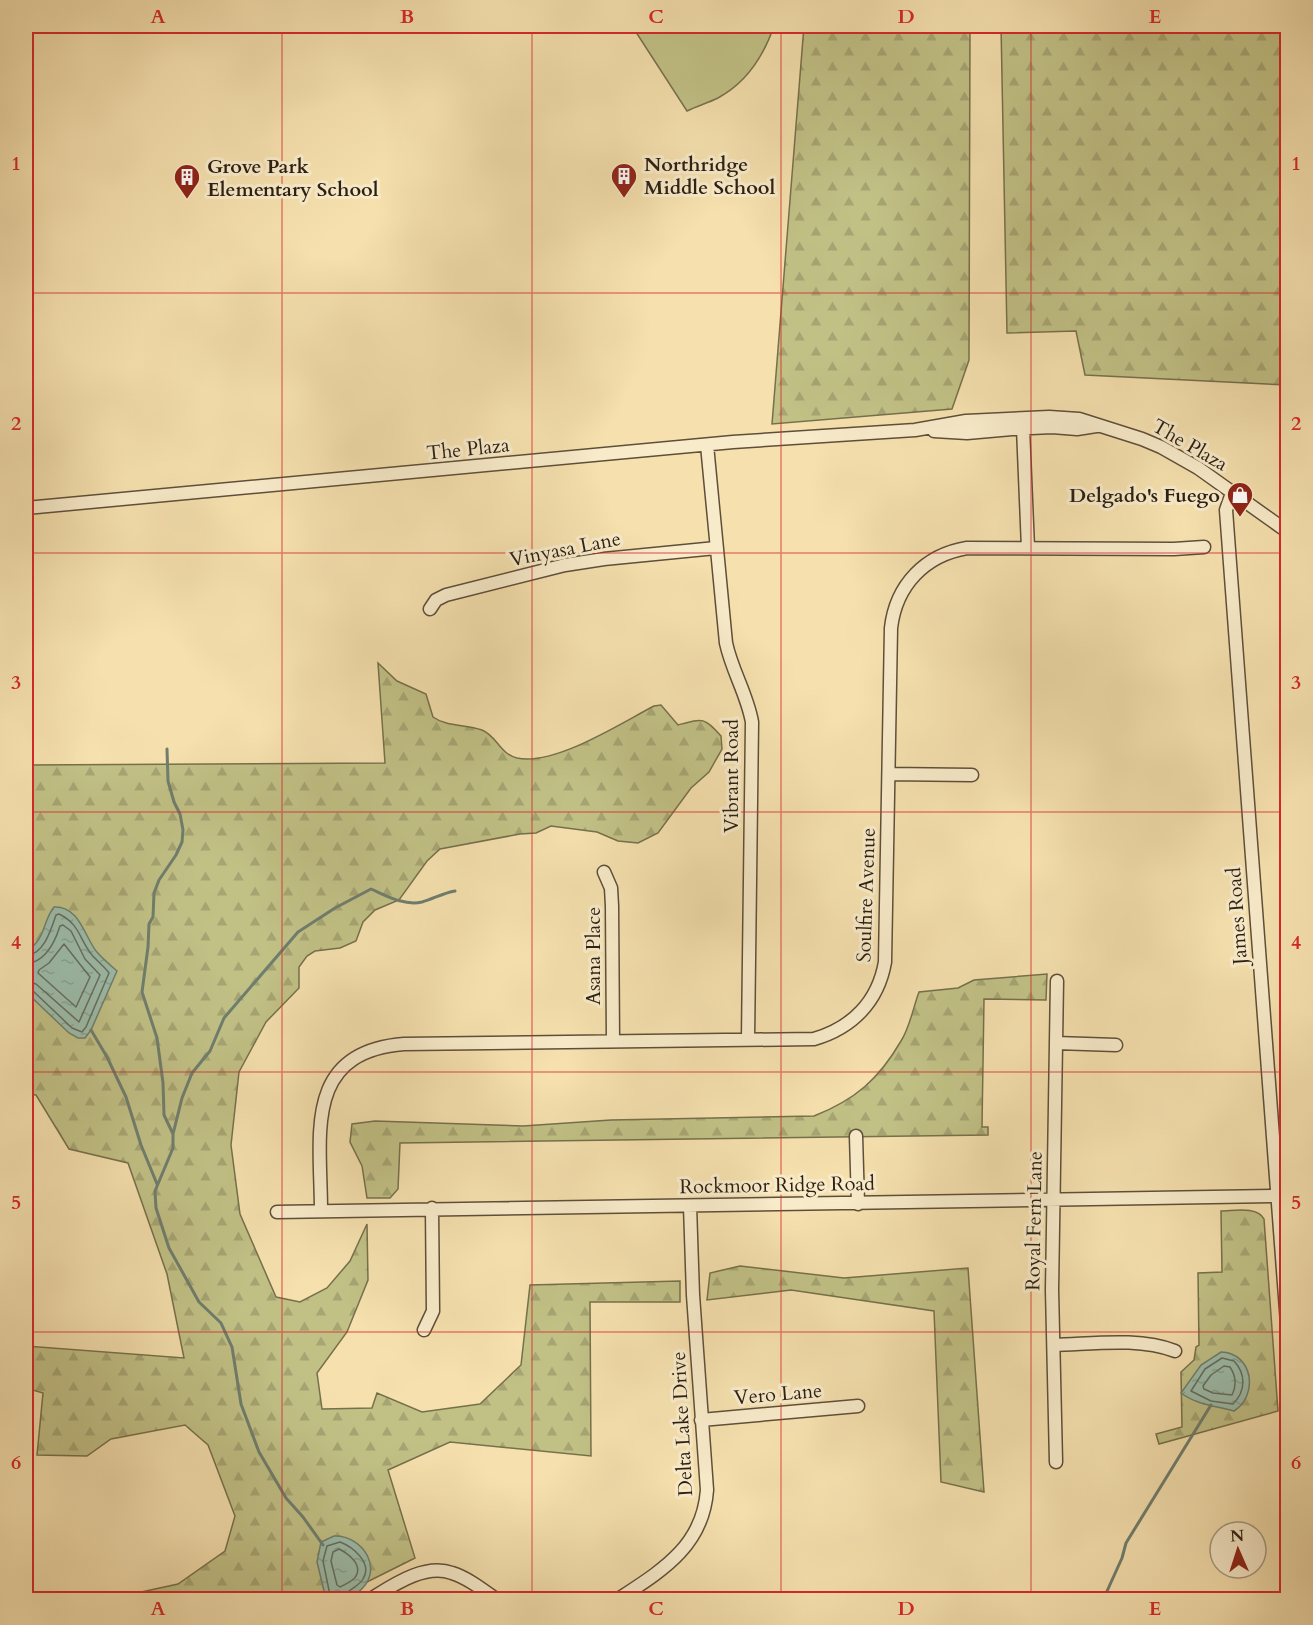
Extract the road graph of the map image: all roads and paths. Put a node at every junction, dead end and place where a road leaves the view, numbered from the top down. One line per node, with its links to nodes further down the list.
1 (1098, 426): 2 (street, The Plaza); 3 (street, The Plaza); 5 (street, The Plaza)
2 (1023, 428): 3 (street, The Plaza); 10 (street)
3 (915, 430): 4 (street, The Plaza)
4 (707, 445): 6 (street, The Plaza); 9 (street, Vibrant Road)
5 (1232, 493): 7 (street, The Plaza); 21 (street, James Road)
6 (26, 508)
7 (1287, 532)
8 (1204, 547): 10 (street, Soulfire Avenue)
9 (716, 548): 11 (street, Vinyasa Lane); 16 (street, Vibrant Road)
10 (1028, 548): 12 (street, Soulfire Avenue)
11 (430, 609)
12 (888, 774): 13 (street); 16 (street, Soulfire Avenue)
13 (972, 775)
14 (604, 872): 17 (street, Asana Place)
15 (1058, 981): 18 (street, Royal Fern Lane)
16 (748, 1039): 17 (street, Soulfire Avenue)
17 (613, 1041): 26 (street, Soulfire Avenue)
18 (1056, 1043): 19 (street); 22 (street, Royal Fern Lane)
19 (1116, 1045)
20 (856, 1136): 23 (street)
21 (1277, 1197): 22 (street, Rockmoor Ridge Road); 29 (street, James Road)
22 (1053, 1200): 23 (street, Rockmoor Ridge Road); 30 (street, Royal Fern Lane)
23 (858, 1204): 24 (street, Rockmoor Ridge Road)
24 (690, 1206): 25 (street, Rockmoor Ridge Road); 33 (street, Delta Lake Drive)
25 (432, 1208): 26 (street, Rockmoor Ridge Road); 28 (street)
26 (321, 1211): 27 (street, Rockmoor Ridge Road)
27 (278, 1212)
28 (424, 1330)
29 (1287, 1337)
30 (1054, 1345): 31 (street); 34 (street, Royal Fern Lane)
31 (1175, 1351)
32 (858, 1407): 33 (street, Vero Lane)
33 (701, 1420): 37 (street, Delta Lake Drive)
34 (1056, 1462)
35 (369, 1599): 36 (street)
36 (497, 1599)
37 (617, 1599)

